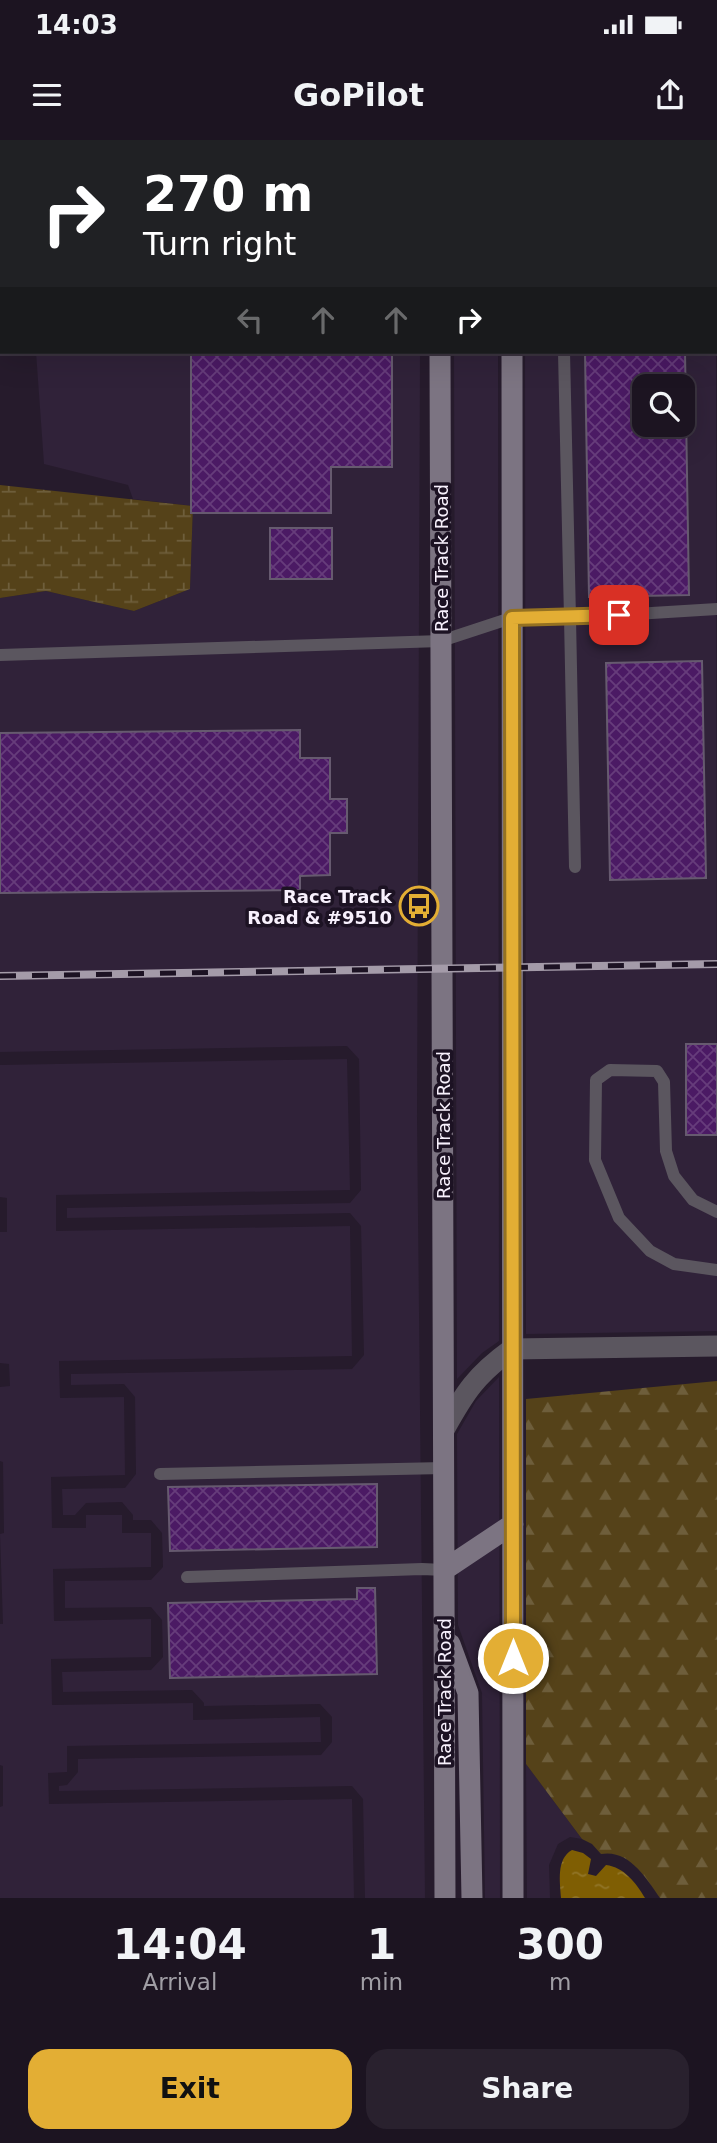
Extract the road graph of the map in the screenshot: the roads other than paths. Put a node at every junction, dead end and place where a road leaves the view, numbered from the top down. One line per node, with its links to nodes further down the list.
1 (440, 354): 7 (main road, Race Track Road)
2 (512, 354): 5 (main road)
3 (564, 354): 6 (lane)
4 (717, 609): 6 (lane)
5 (512, 618): 6 (lane); 7 (lane); 13 (main road)
6 (570, 618): 9 (lane)
7 (441, 641): 8 (lane); 14 (main road, Race Track Road)
8 (0, 655)
9 (575, 867)
10 (717, 1212): 11 (lane)
11 (717, 1270)
12 (717, 1346): 13 (street)
13 (512, 1349): 14 (street); 17 (main road)
14 (444, 1430): 15 (main road, Race Track Road)
15 (444, 1468): 16 (lane); 18 (main road, Race Track Road)
16 (160, 1474)
17 (513, 1524): 18 (main road); 23 (main road)
18 (444, 1570): 19 (lane); 20 (main road, Race Track Road)
19 (187, 1577)
20 (444, 1629): 21 (main road, Race Track Road); 22 (main road)
21 (445, 1898)
22 (471, 1898)
23 (513, 1898)

